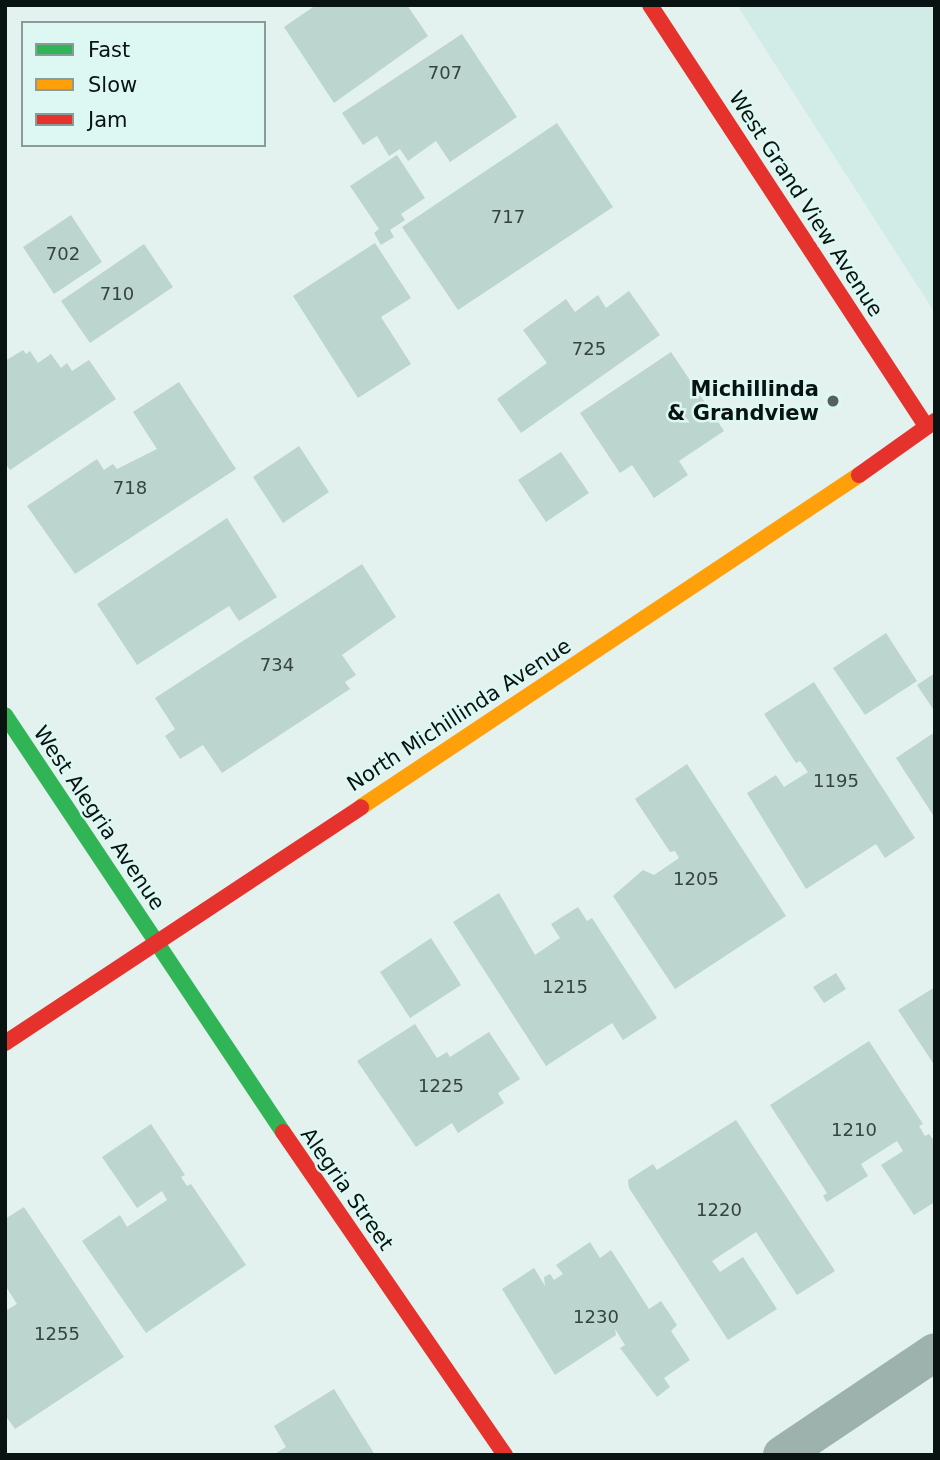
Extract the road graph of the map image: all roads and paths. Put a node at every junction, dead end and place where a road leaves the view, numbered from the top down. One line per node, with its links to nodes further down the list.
1 (650, 5): 2 (street, West Grand View Avenue)
2 (931, 423): 4 (street, North Michillinda Avenue)
3 (5, 715): 4 (street, West Alegria Avenue)
4 (158, 945): 5 (street, North Michillinda Avenue); 7 (street, Alegria Street)
5 (5, 1043)
6 (935, 1352): 8 (street)
7 (505, 1455)
8 (782, 1455)

